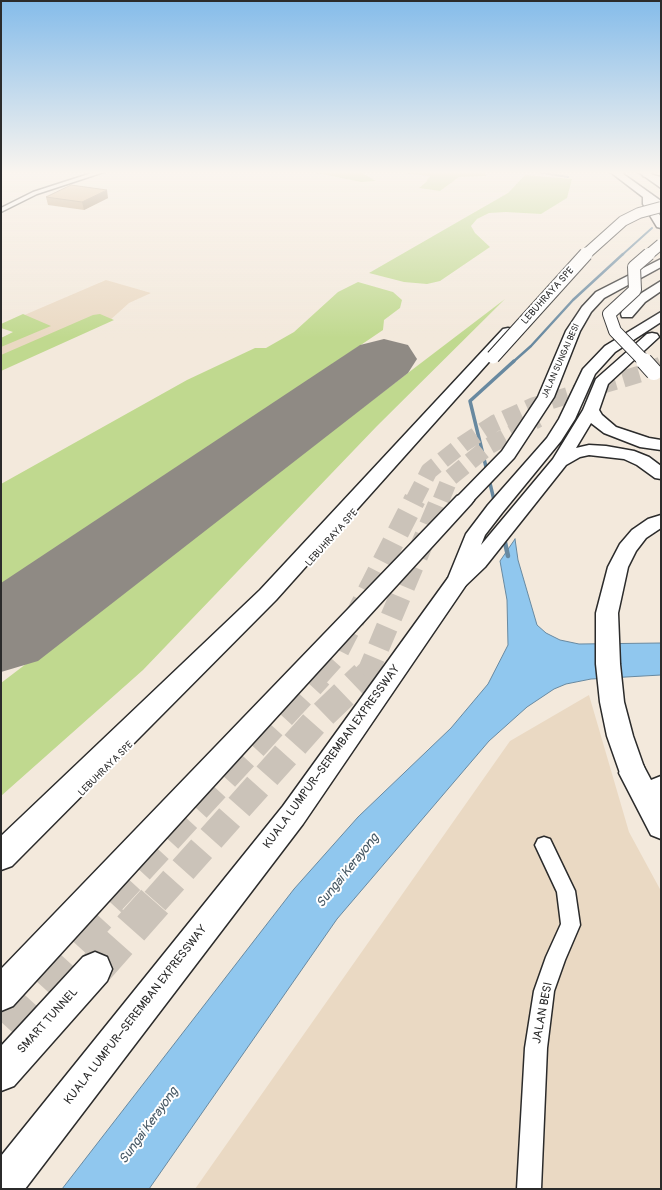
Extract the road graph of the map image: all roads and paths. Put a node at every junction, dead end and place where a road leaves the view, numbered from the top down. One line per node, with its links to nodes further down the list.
1 (611, 227): 21 (highway, LEBUHRAYA SPE, bridge)
2 (617, 227): 22 (highway, LEBUHRAYA SPE, bridge)
3 (661, 244): 6 (main road, bridge)
4 (661, 262): 14 (main road, JALAN SUNGAI BESI)
5 (661, 285): 6 (main road)
6 (623, 309): 9 (main road); 9 (main road, bridge)
7 (661, 316): 16 (main road)
8 (661, 330): 10 (main road, KUALA LUMPUR–SEREMBAN EXPRESSWAY)
9 (659, 372)
10 (591, 410): 11 (main road); 12 (main road, KUALA LUMPUR–SEREMBAN EXPRESSWAY)
11 (661, 445)
12 (560, 461): 13 (main road); 16 (main road, KUALA LUMPUR–SEREMBAN EXPRESSWAY)
13 (661, 474)
14 (464, 500): 24 (highway)
15 (659, 519): 17 (main road)
16 (467, 572): 26 (highway, KUALA LUMPUR–SEREMBAN EXPRESSWAY)
17 (633, 773): 19 (highway)
18 (661, 788): 19 (highway)
19 (661, 825)
20 (544, 846): 27 (street, JALAN BESI)
21 (1, 856)
22 (1, 872)
23 (94, 969): 25 (highway, SMART TUNNEL)
24 (1, 994)
25 (1, 1073)
26 (1, 1188)
27 (529, 1189)

